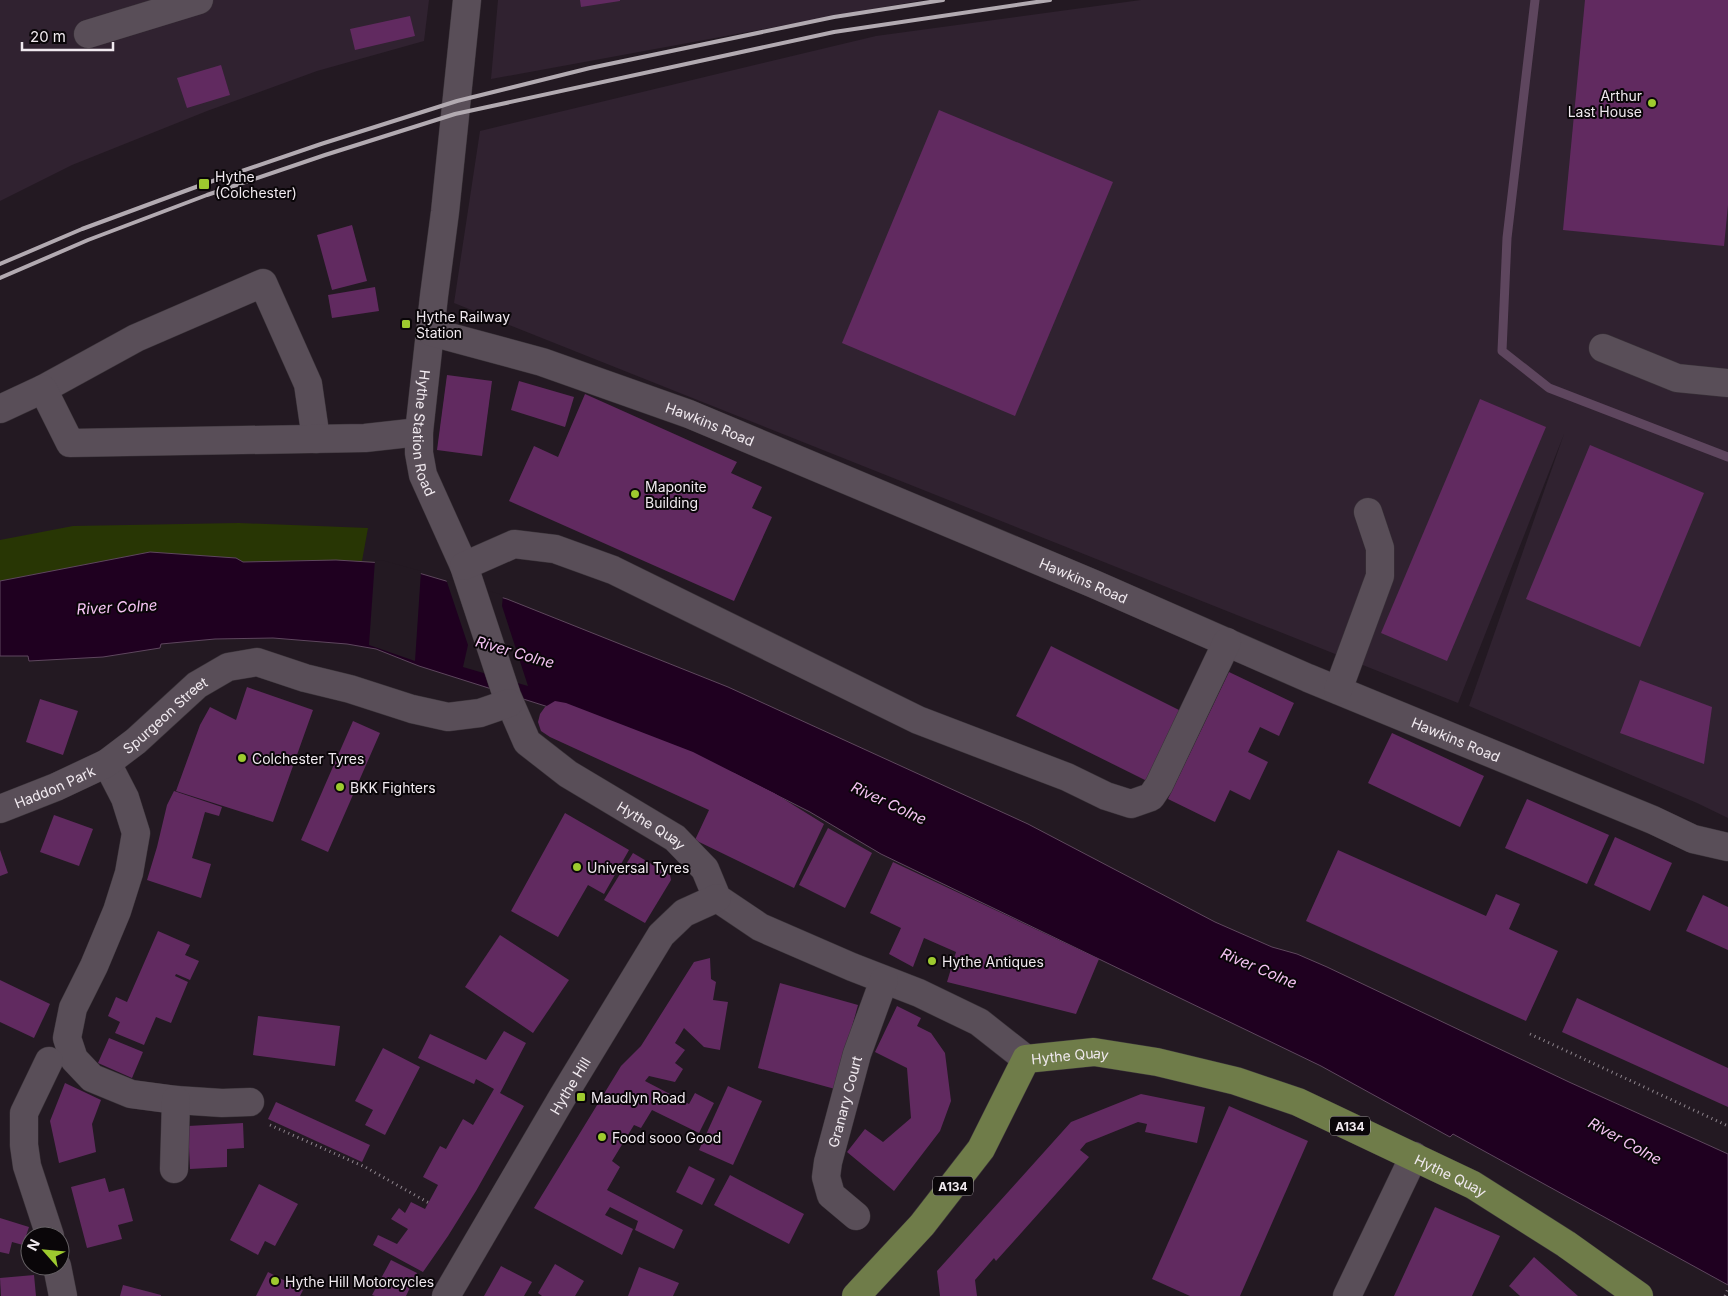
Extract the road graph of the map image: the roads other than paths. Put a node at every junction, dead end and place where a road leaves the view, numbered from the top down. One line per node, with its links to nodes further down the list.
1 (199, 0): 3 (street)
2 (467, 0): 4 (street, Hythe Station Road)
3 (88, 34)
4 (430, 332): 9 (street, Hythe Station Road); 13 (street, Hawkins Road)
5 (1603, 348): 6 (street)
6 (1728, 384)
7 (43, 389): 8 (street); 10 (street); 10 (street)
8 (0, 409)
9 (419, 432): 10 (street); 12 (street, Hythe Station Road)
10 (316, 439)
11 (1368, 512): 14 (street)
12 (467, 576): 13 (street); 15 (street, Hythe Station Road)
13 (1227, 642): 14 (street, Hawkins Road)
14 (1338, 690): 18 (street, Hawkins Road)
15 (508, 699): 16 (street, Spurgeon Street); 19 (street, Hythe Quay)
16 (107, 763): 17 (street, Haddon Park); 23 (street)
17 (0, 809)
18 (1728, 847)
19 (717, 898): 20 (street, Hythe Quay); 31 (street, Hythe Hill)
20 (884, 980): 21 (street, Hythe Quay); 27 (street, Granary Court)
21 (1026, 1059): 25 (main road, Hythe Quay / A134); 32 (main road, A134)
22 (49, 1061): 28 (street)
23 (176, 1100): 24 (street); 26 (street)
24 (250, 1102)
25 (1414, 1156): 33 (street); 34 (main road, Hythe Quay / A134)
26 (174, 1168)
27 (856, 1216)
28 (47, 1226)
29 (60, 1276): 30 (street)
30 (63, 1296)
31 (446, 1296)
32 (856, 1296)
33 (1347, 1296)
34 (1639, 1296)

